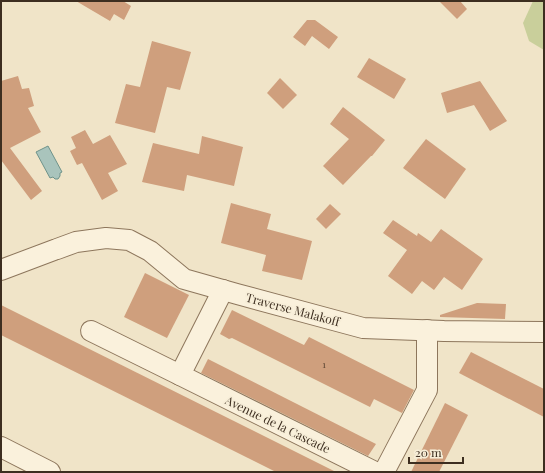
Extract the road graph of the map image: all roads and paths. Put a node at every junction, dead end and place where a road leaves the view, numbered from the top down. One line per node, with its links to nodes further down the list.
1 (1, 270): 2 (street, Traverse Malakoff)
2 (223, 290): 3 (street, Traverse Malakoff); 6 (street)
3 (427, 330): 5 (street, Traverse Malakoff); 10 (street)
4 (91, 331): 6 (street, Avenue de la Cascade)
5 (544, 332)
6 (180, 375): 9 (street, Avenue de la Cascade)
7 (1, 447): 8 (street)
8 (50, 472)
9 (375, 472)
10 (384, 472)

